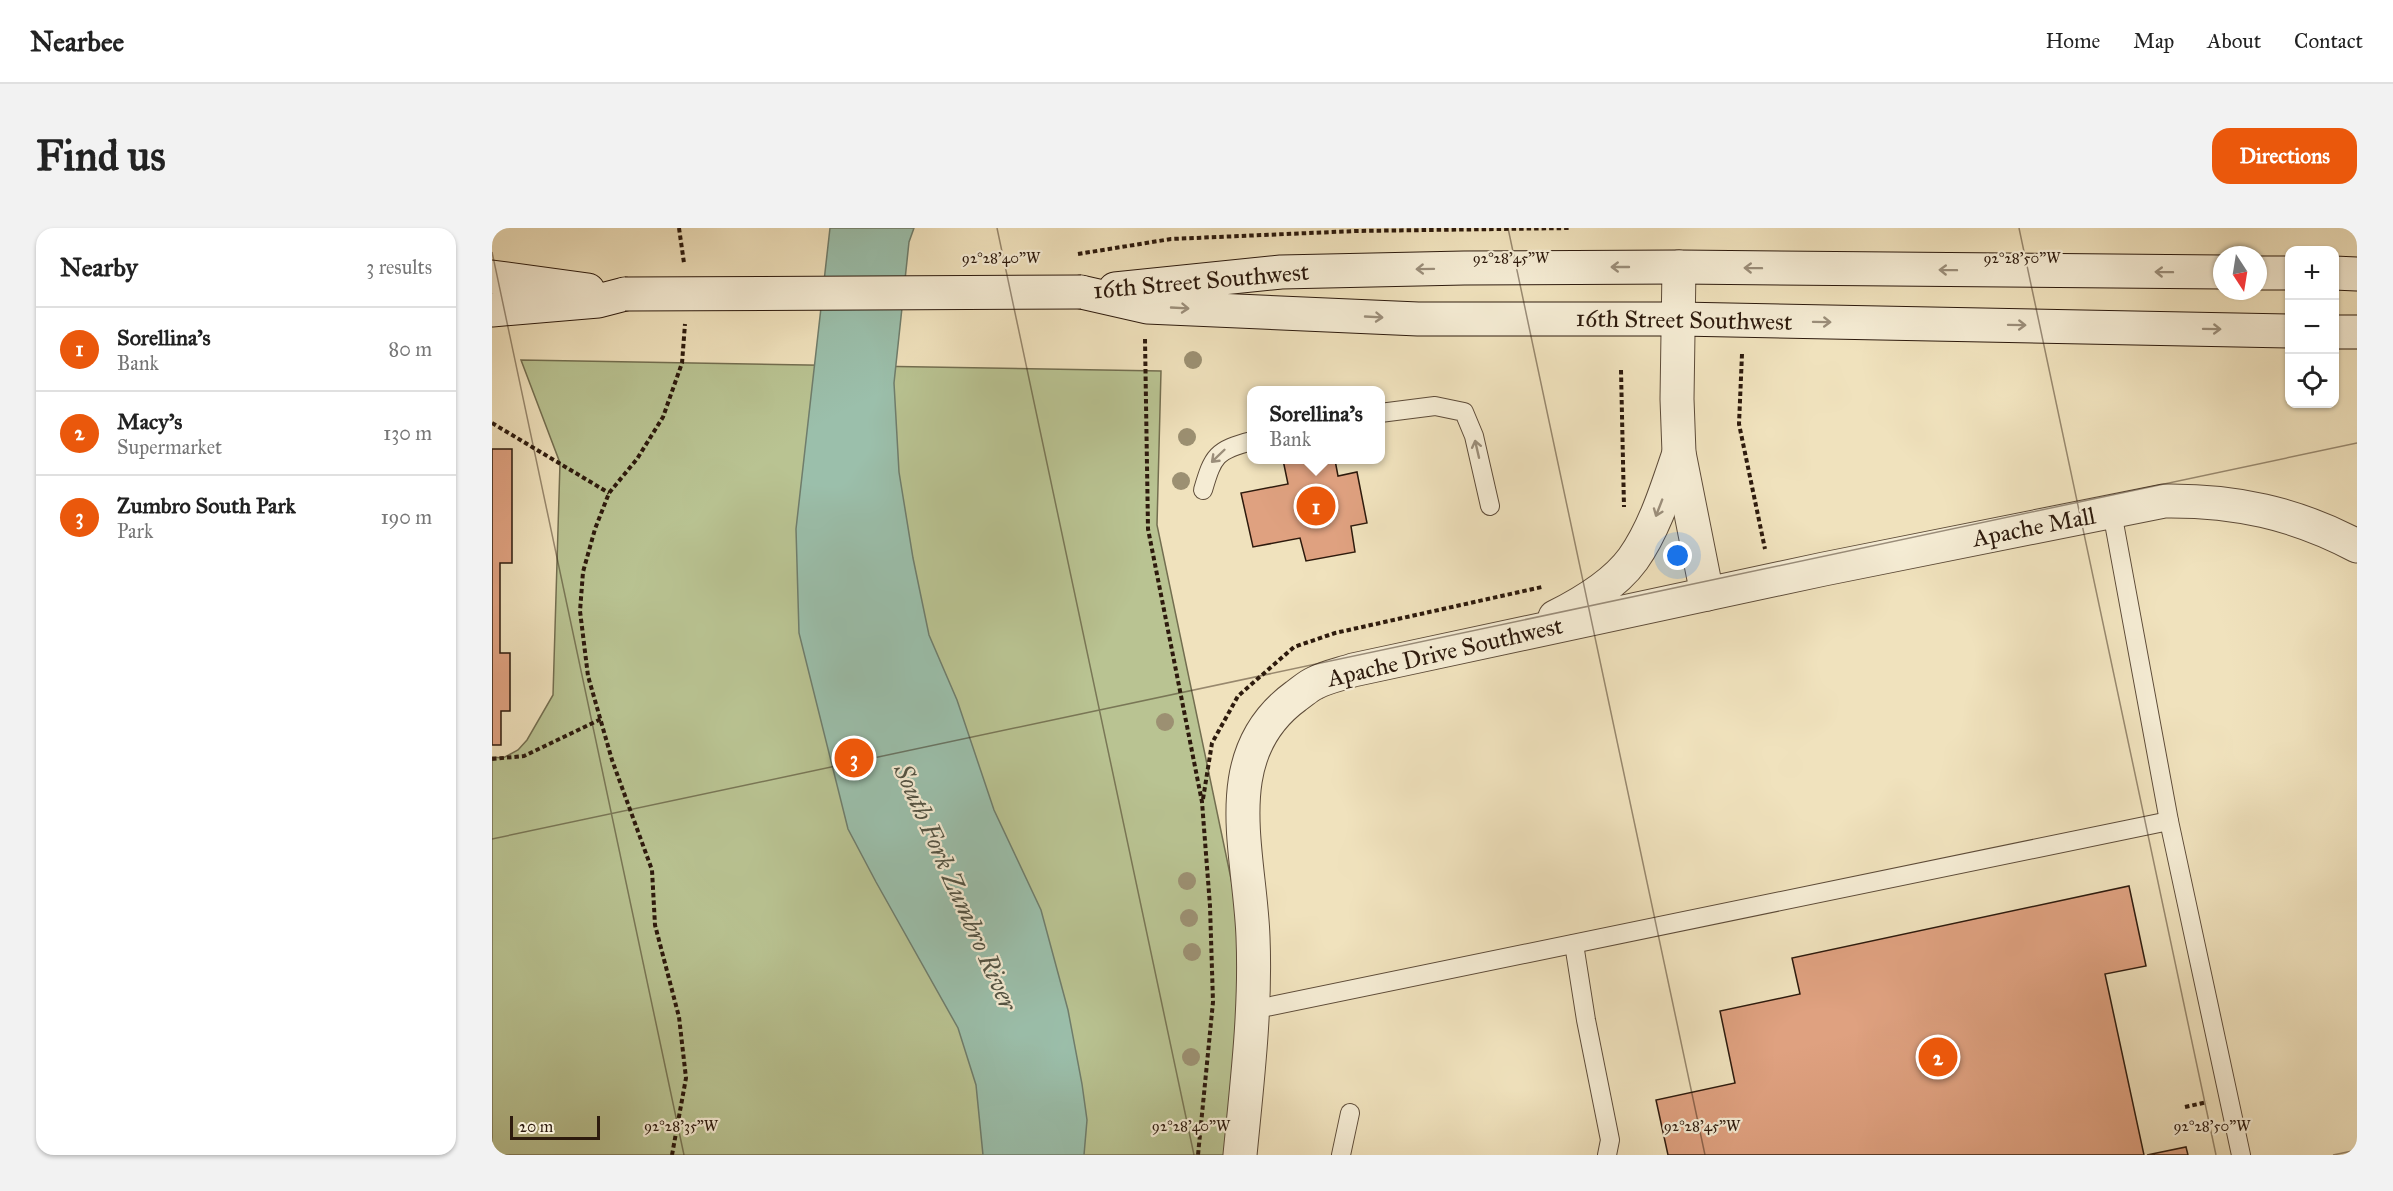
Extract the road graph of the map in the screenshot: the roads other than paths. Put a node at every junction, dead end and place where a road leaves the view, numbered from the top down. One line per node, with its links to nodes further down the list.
1 (1679, 267): 2 (main road, 16th Street Southwest, one-way to 1); 8 (main road, 16th Street Southwest, one-way to 8); 11 (main road)
2 (2213, 272)
3 (2267, 273): 4 (main road)
4 (2285, 273)
5 (2339, 273): 6 (main road)
6 (2357, 274)
7 (492, 277): 9 (main road, 16th Street Southwest)
8 (1081, 292): 9 (main road, 16th Street Southwest, bridge); 11 (main road, 16th Street Southwest, one-way to 11)
9 (624, 294): 10 (main road, 16th Street Southwest)
10 (492, 310)
11 (1680, 319): 12 (main road, 16th Street Southwest, one-way to 12); 17 (main road)
12 (2285, 331)
13 (2339, 332): 14 (main road)
14 (2357, 332)
15 (1385, 412): 19 (lane, one-way to 15)
16 (1247, 442): 18 (lane, one-way to 18)
17 (1679, 453): 22 (main road); 23 (main road, one-way to 23)
18 (1203, 490)
19 (1490, 506)
20 (2112, 512): 21 (main road, Apache Mall); 22 (main road, Apache Mall); 24 (lane)
21 (2357, 546)
22 (1707, 594): 23 (main road, Apache Drive Southwest)
23 (1520, 634): 26 (main road, Apache Drive Southwest)
24 (2169, 821): 25 (lane); 31 (lane)
25 (1574, 944): 26 (lane); 30 (lane)
26 (1252, 1010): 28 (main road, Apache Drive Southwest)
27 (1350, 1113): 29 (lane)
28 (1240, 1155)
29 (1341, 1155)
30 (1606, 1155)
31 (2241, 1155)

